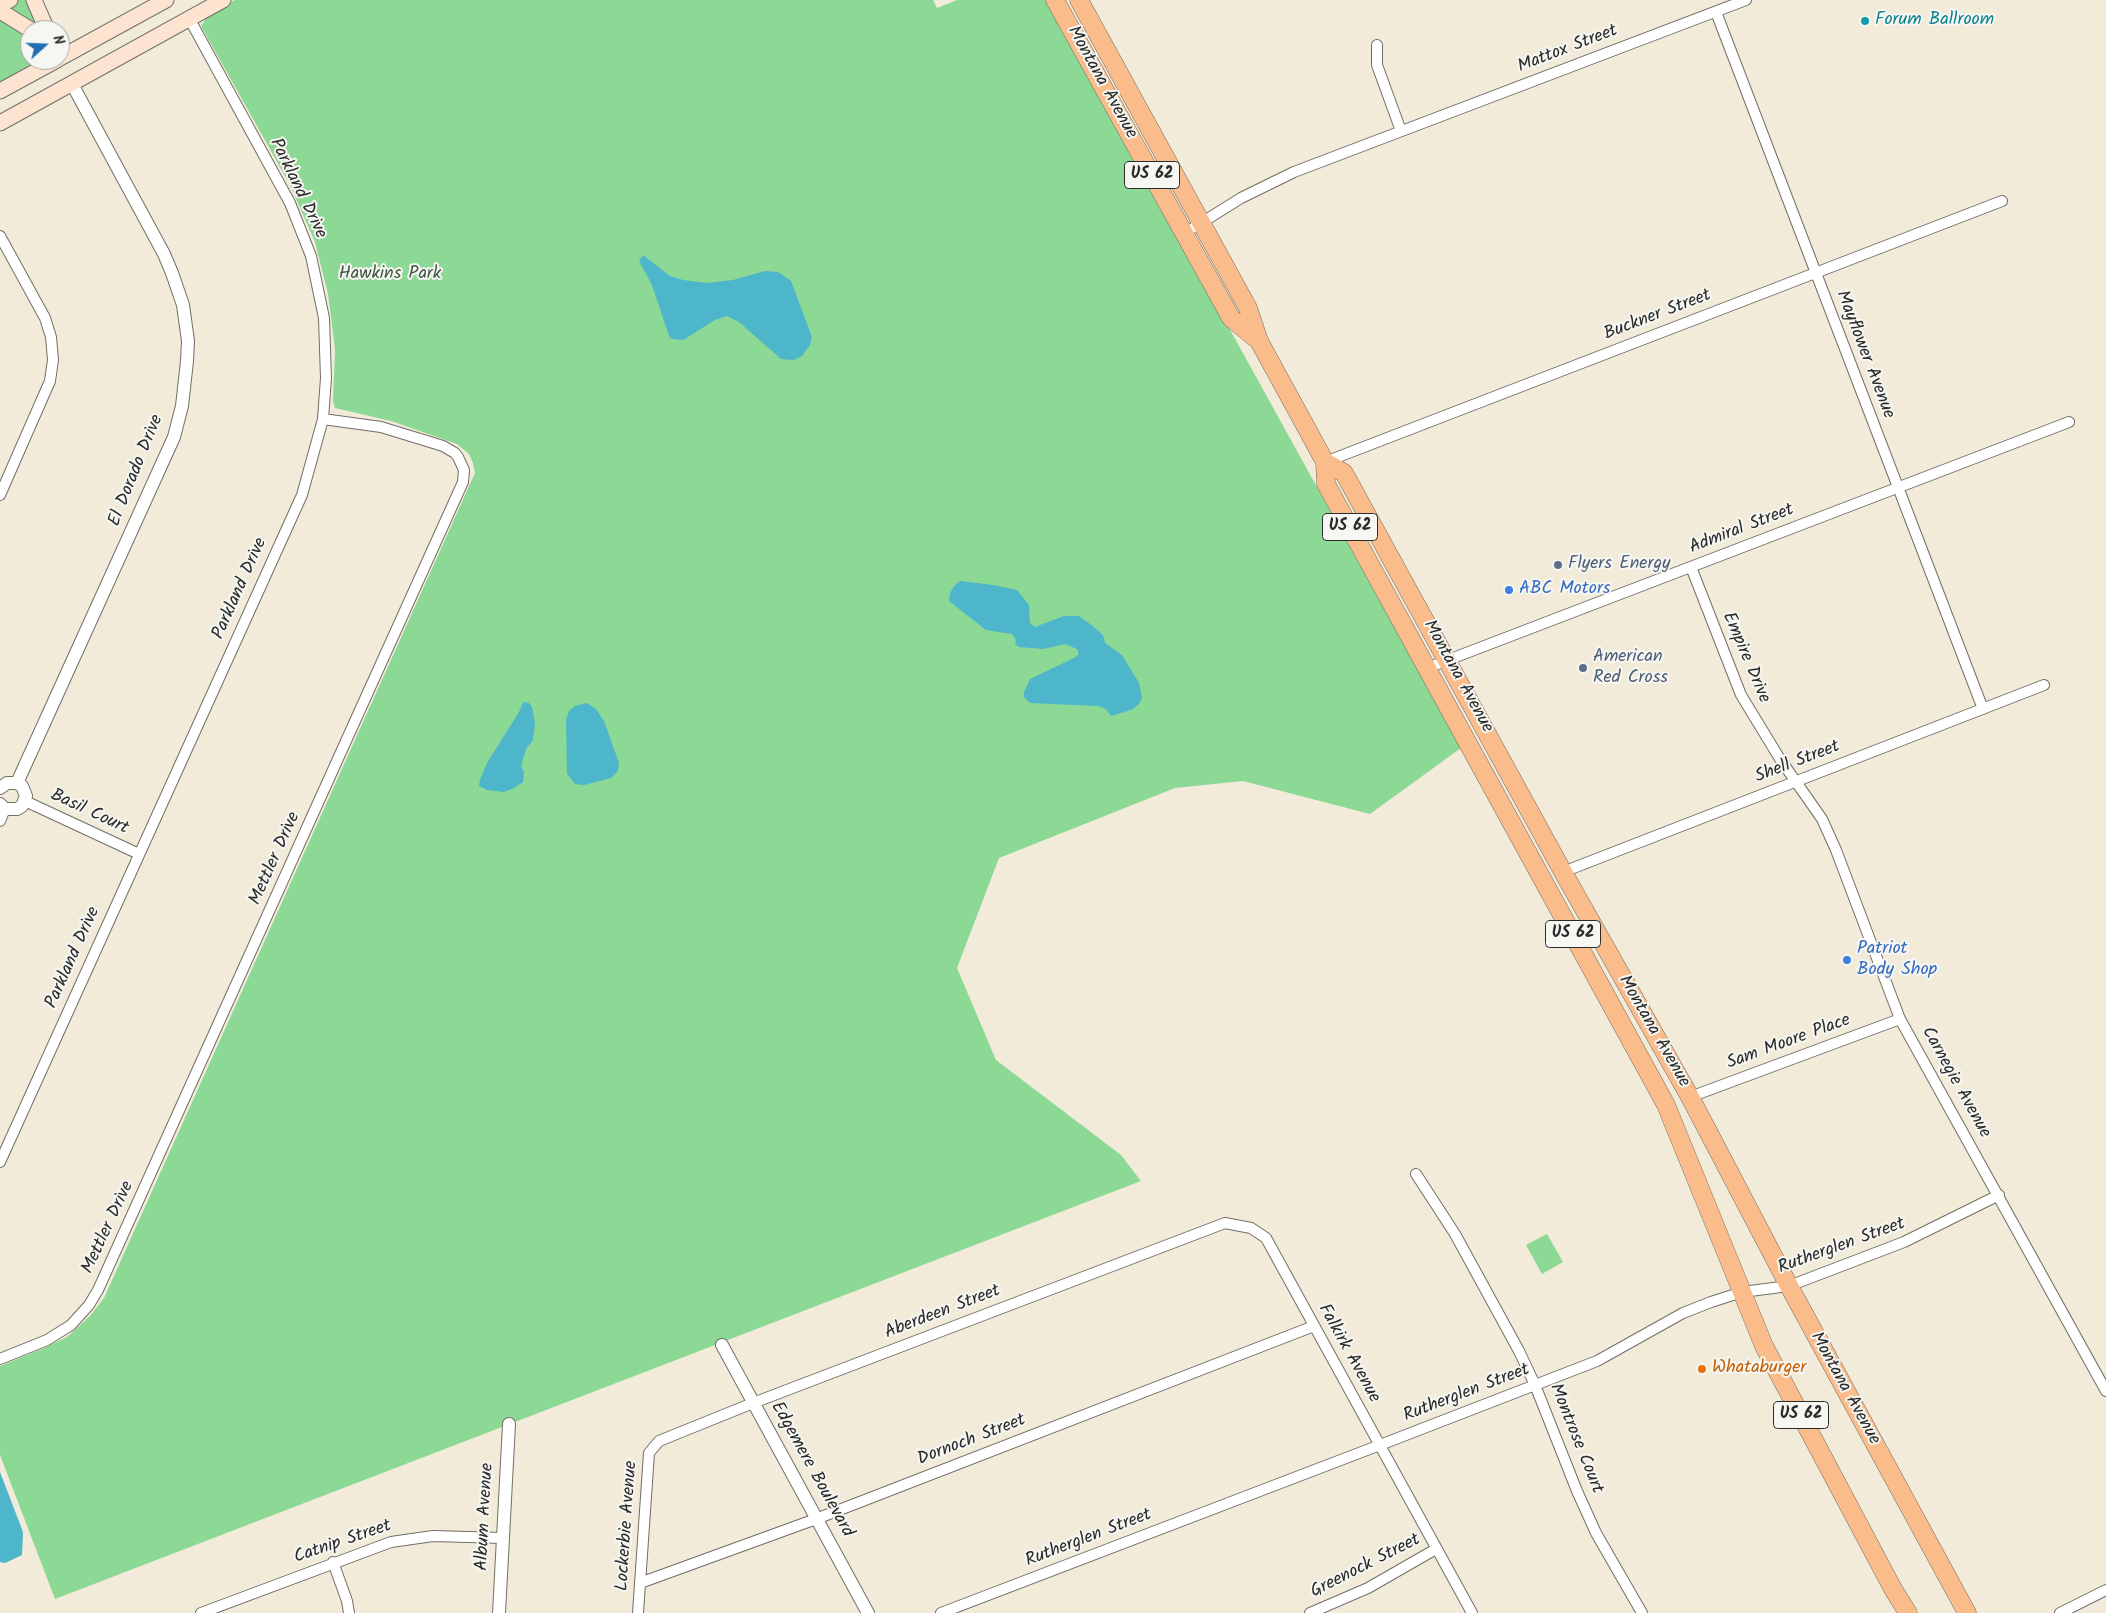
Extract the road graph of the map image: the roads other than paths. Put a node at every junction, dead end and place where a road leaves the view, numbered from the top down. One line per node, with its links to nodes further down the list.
1 (10, 0): 9 (main road)
2 (34, 0): 13 (main road)
3 (166, 0): 16 (main road)
4 (223, 0): 12 (main road)
5 (1055, 0): 27 (highway, Montana Avenue / US 62)
6 (1067, 0): 24 (highway)
7 (1079, 0): 24 (highway, Montana Avenue / US 62)
8 (1746, 0): 11 (street, Mattox Street)
9 (0, 4)
10 (0, 11): 14 (main road)
11 (1716, 12): 22 (street, Mattox Street); 26 (street, Mayflower Avenue)
12 (189, 18): 19 (main road); 28 (street, Parkland Drive)
13 (43, 20)
14 (20, 23)
15 (1377, 45): 22 (street)
16 (70, 53)
17 (39, 70): 20 (main road)
18 (65, 70): 19 (main road, El Dorado Drive)
19 (72, 84): 21 (main road); 39 (street, El Dorado Drive)
20 (0, 91)
21 (0, 123)
22 (1401, 131): 24 (street, Mattox Street)
23 (2002, 201): 26 (street, Buckner Street)
24 (1197, 225): 27 (highway)
25 (0, 236): 32 (street)
26 (1815, 273): 30 (street, Buckner Street); 31 (street, Mayflower Avenue)
27 (1256, 338): 30 (highway, Montana Avenue / US 62)
28 (323, 419): 44 (street, Parkland Drive); 56 (street, Mettler Drive)
29 (2069, 422): 31 (street, Admiral Street)
30 (1325, 462): 34 (highway, Montana Avenue / US 62); 35 (highway, Montana Avenue / US 62)
31 (1898, 488): 33 (street, Admiral Street); 37 (street, Mayflower Avenue)
32 (0, 495)
33 (1691, 567): 34 (street, Admiral Street); 38 (street, Empire Drive)
34 (1448, 660): 35 (street, Admiral Street); 45 (highway, Montana Avenue / US 62)
35 (1427, 668): 53 (highway, Montana Avenue / US 62)
36 (2044, 685): 37 (street, Shell Street)
37 (1983, 709): 38 (street, Shell Street)
38 (1796, 781): 45 (street, Shell Street); 46 (street, Carnegie Avenue)
39 (17, 783): 40 (street); 41 (street)
40 (0, 788)
41 (25, 801): 42 (street); 44 (street, Basil Court)
42 (3, 806): 43 (street)
43 (0, 821)
44 (139, 854): 48 (street, Parkland Drive)
45 (1564, 872): 47 (highway, Montana Avenue / US 62)
46 (1900, 1019): 47 (street, Sam Moore Place); 50 (street, Carnegie Avenue)
47 (1690, 1097): 52 (highway, Montana Avenue / US 62)
48 (0, 1162)
49 (1416, 1174): 57 (street, Montrose Court)
50 (1998, 1195): 52 (street, Rutherglen Street); 58 (street, Carnegie Avenue)
51 (1244, 1225): 54 (street, Falkirk Avenue); 59 (street, Aberdeen Street)
52 (1789, 1286): 53 (street, Rutherglen Street); 81 (highway, Montana Avenue / US 62)
53 (1742, 1292): 57 (street, Rutherglen Street); 68 (highway, Montana Avenue / US 62)
54 (1314, 1326): 62 (street, Falkirk Avenue); 63 (street, Dornoch Street)
55 (722, 1345): 59 (street, Edgemere Boulevard)
56 (0, 1358)
57 (1535, 1385): 62 (street, Rutherglen Street); 78 (street, Montrose Court)
58 (2106, 1391)
59 (753, 1403): 61 (street, Aberdeen Street); 63 (street, Edgemere Boulevard)
60 (509, 1424): 64 (street, Album Avenue)
61 (656, 1444): 67 (street, Lockerbie Avenue)
62 (1380, 1446): 65 (street, Falkirk Avenue); 75 (street, Rutherglen Street)
63 (816, 1519): 67 (street, Dornoch Street); 74 (street, Edgemere Boulevard)
64 (502, 1538): 66 (street, Catnip Street); 72 (street, Album Avenue)
65 (1436, 1549): 76 (street, Greenock Street); 77 (street, Falkirk Avenue)
66 (333, 1562): 70 (street, Catnip Street); 71 (street)
67 (640, 1583): 73 (street, Lockerbie Avenue)
68 (1893, 1589): 79 (highway); 80 (highway, Montana Avenue / US 62)
69 (2106, 1590): 82 (street)
70 (201, 1613)
71 (349, 1613)
72 (498, 1613)
73 (638, 1613)
74 (868, 1613)
75 (941, 1613)
76 (1310, 1613)
77 (1472, 1613)
78 (1642, 1613)
79 (1899, 1613)
80 (1908, 1613)
81 (1967, 1613)
82 (2060, 1613)

